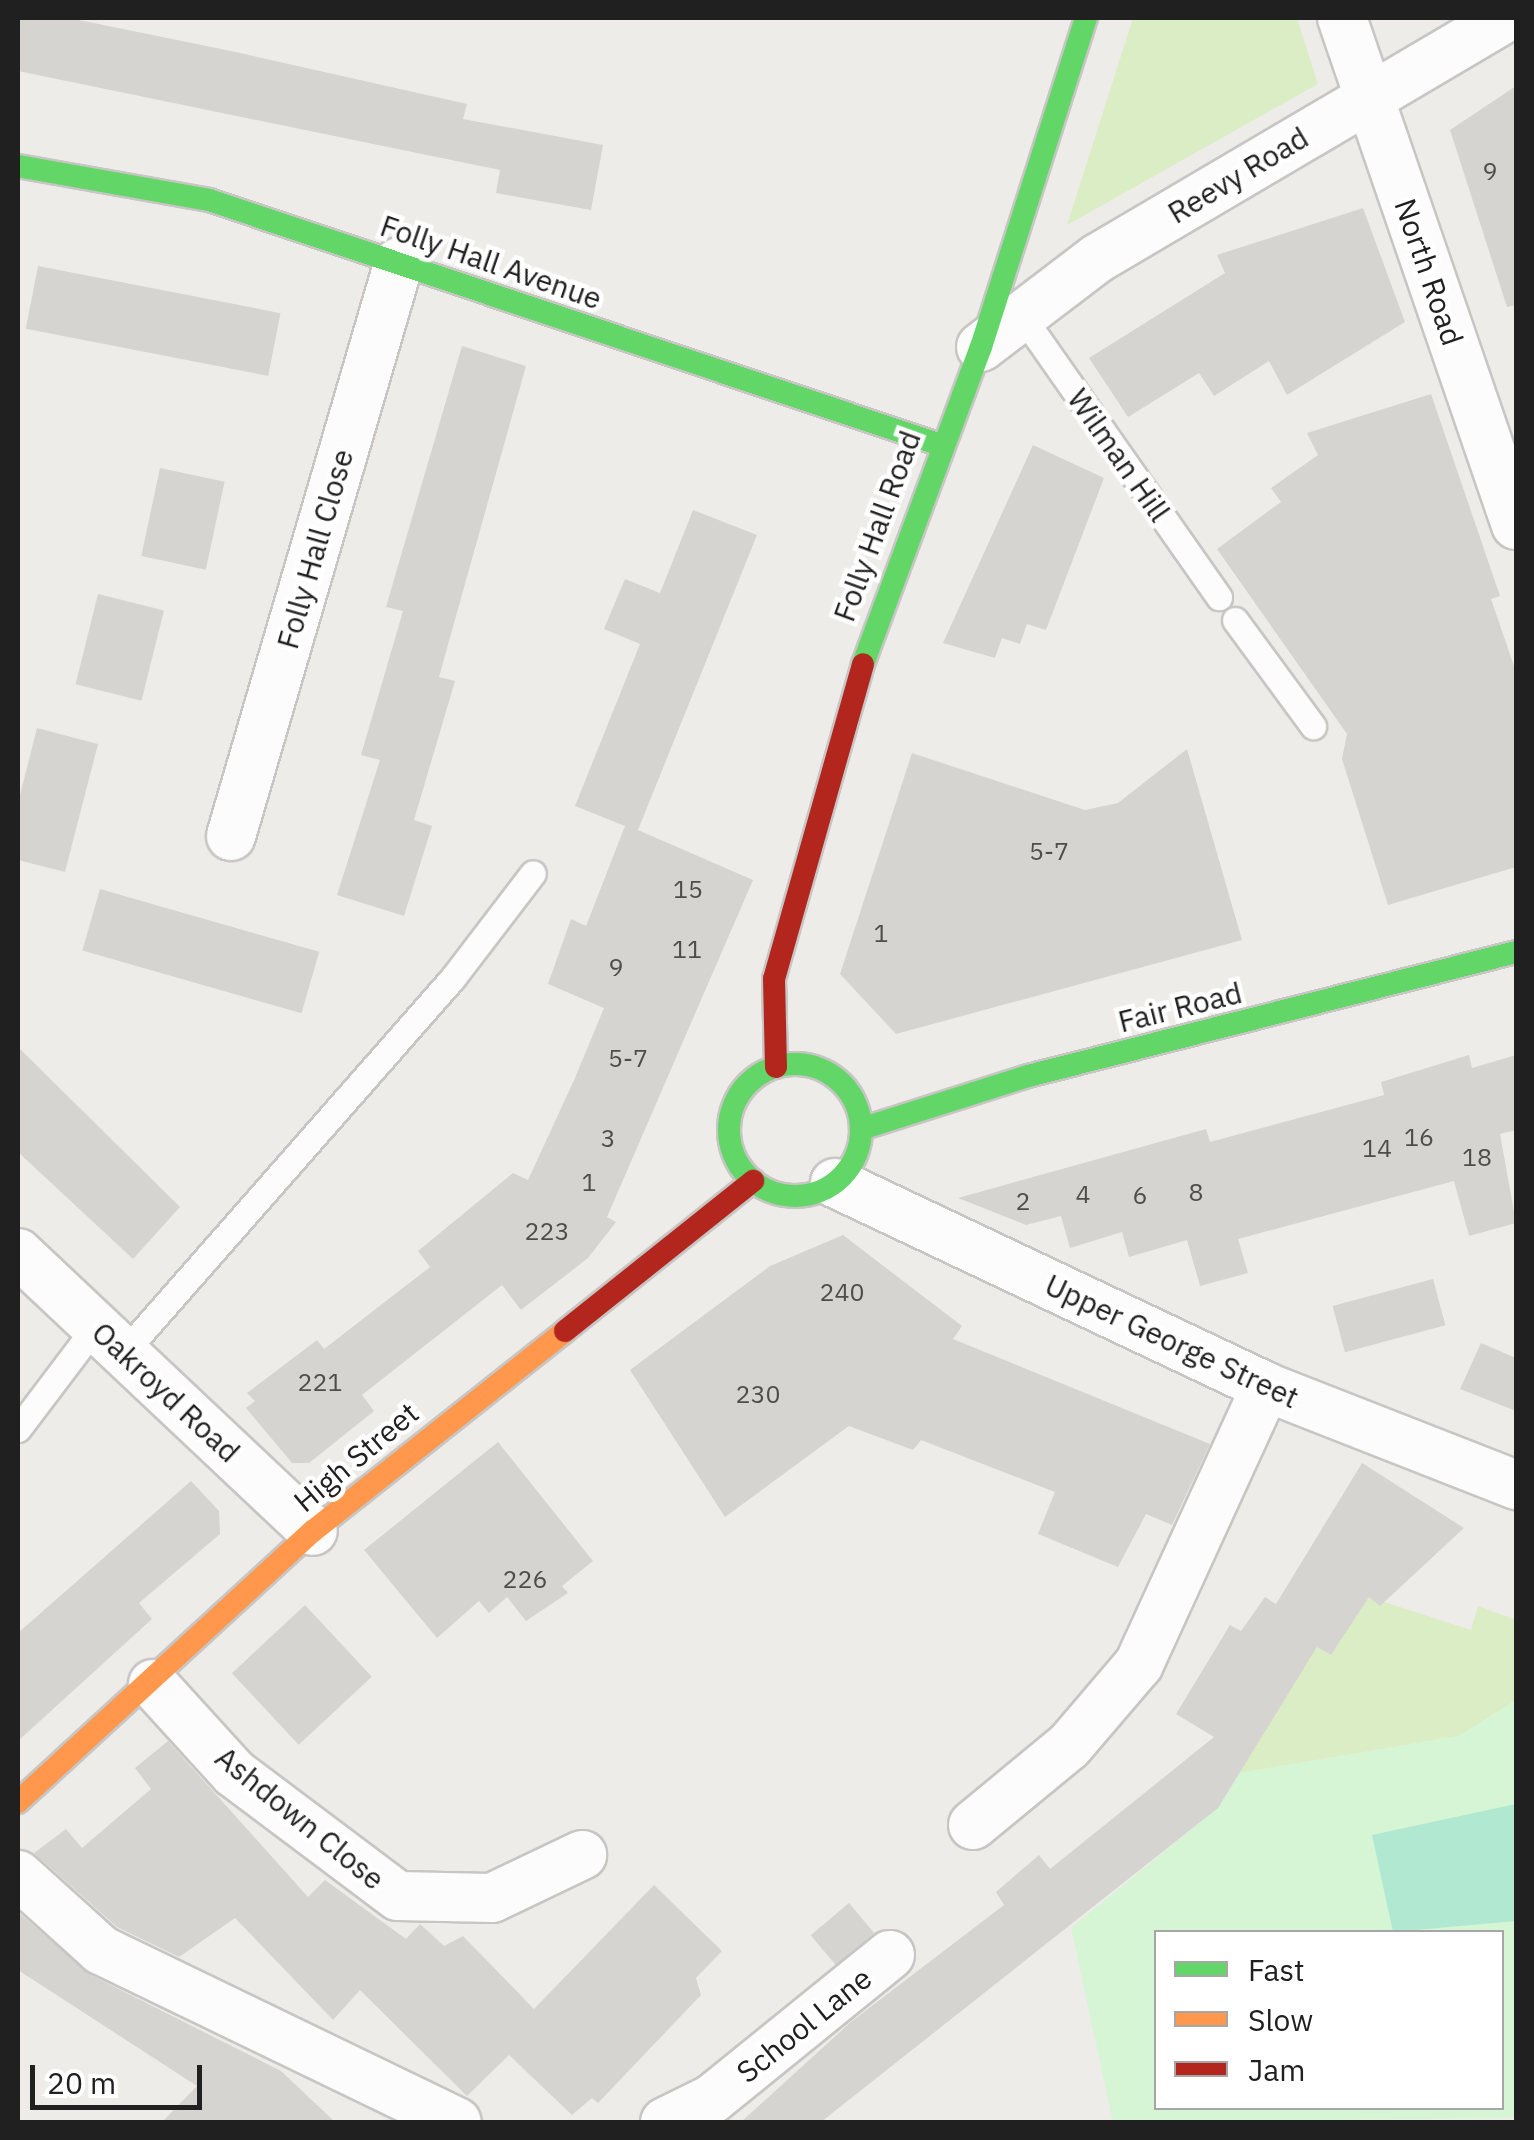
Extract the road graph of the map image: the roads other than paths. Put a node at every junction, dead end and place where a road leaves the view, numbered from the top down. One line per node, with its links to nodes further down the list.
1 (1086, 18): 8 (main road, Folly Hall Road)
2 (1342, 18): 4 (street, North Road)
3 (1506, 18): 4 (street, Reevy Road)
4 (1369, 97): 7 (street, Reevy Road); 10 (street, North Road)
5 (18, 166): 6 (main road, Folly Hall Avenue)
6 (399, 262): 9 (main road, Folly Hall Avenue); 14 (street, Folly Hall Close)
7 (1020, 313): 8 (street, Reevy Road); 11 (lane, Wilman Hill)
8 (981, 347): 9 (main road, Folly Hall Road)
9 (938, 444): 17 (main road, Folly Hall Road)
10 (1516, 525)
11 (1219, 596)
12 (1236, 620): 13 (lane)
13 (1312, 726)
14 (231, 836)
15 (533, 873): 22 (lane)
16 (1516, 952): 18 (main road, Fair Road)
17 (776, 1067): 18 (main road); 19 (main road)
18 (861, 1130): 20 (main road)
19 (753, 1181): 20 (main road); 26 (main road, High Street)
20 (835, 1182): 23 (street, Upper George Street)
21 (18, 1254): 22 (street, Oakroyd Road)
22 (111, 1339): 24 (lane); 26 (street, Oakroyd Road)
23 (1266, 1388): 25 (street, Upper George Street); 29 (street)
24 (18, 1429)
25 (1516, 1484)
26 (313, 1531): 27 (main road, High Street)
27 (153, 1684): 28 (main road, High Street); 30 (street, Ashdown Close)
28 (18, 1802)
29 (973, 1826)
30 (582, 1855)
31 (18, 1876): 33 (street)
32 (890, 1955): 34 (street, School Lane)
33 (457, 2122)
34 (664, 2122)

